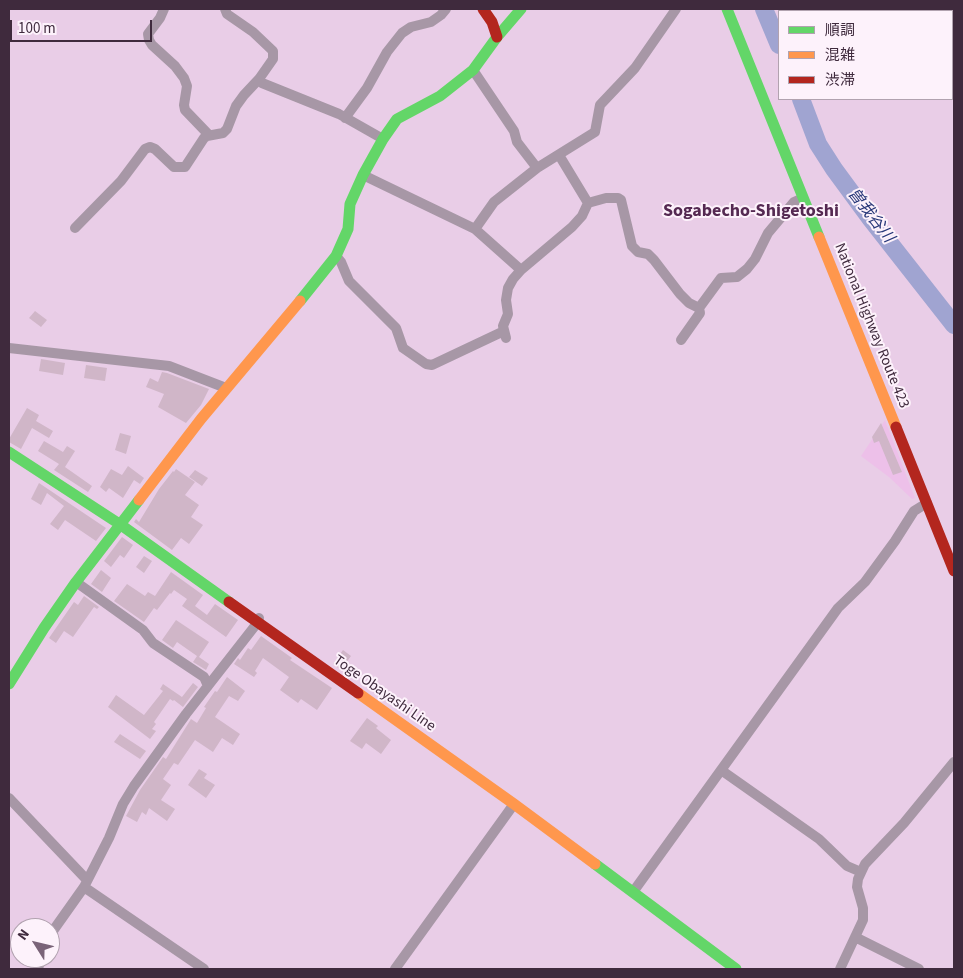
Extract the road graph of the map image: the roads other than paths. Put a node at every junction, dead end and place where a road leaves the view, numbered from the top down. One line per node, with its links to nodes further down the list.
1 (164, 9): 12 (street)
2 (226, 9): 10 (street)
3 (446, 9): 11 (street)
4 (483, 9): 8 (main road)
5 (521, 9): 8 (main road)
6 (676, 9): 14 (street)
7 (727, 9): 17 (main road, National Highway Route 423)
8 (497, 37): 9 (main road)
9 (473, 70): 13 (main road); 15 (street)
10 (260, 79): 11 (street); 12 (street)
11 (345, 118): 13 (street)
12 (209, 135): 19 (street)
13 (383, 139): 16 (main road)
14 (560, 155): 15 (street); 18 (street)
15 (537, 168): 20 (street)
16 (363, 175): 20 (street); 21 (main road)
17 (803, 198): 23 (street); 28 (main road, National Highway Route 423)
18 (588, 203): 22 (street); 23 (street)
19 (75, 228)
20 (475, 229): 22 (street)
21 (336, 256): 22 (street); 26 (main road)
22 (521, 270)
23 (699, 308): 24 (street)
24 (682, 340)
25 (9, 348): 26 (street)
26 (226, 388): 29 (main road)
27 (9, 452): 29 (main road, Toge Obayashi Line)
28 (927, 503): 30 (main road, National Highway Route 423); 36 (street)
29 (121, 525): 31 (main road); 32 (main road, Toge Obayashi Line)
30 (954, 571)
31 (76, 582): 33 (main road); 34 (street)
32 (259, 618): 34 (street); 38 (main road, Toge Obayashi Line)
33 (9, 684)
34 (208, 686): 40 (street)
35 (954, 762): 39 (street)
36 (721, 770): 39 (street); 41 (street)
37 (9, 798): 40 (street)
38 (514, 804): 41 (main road, Toge Obayashi Line); 45 (street)
39 (861, 872): 43 (street)
40 (86, 883): 42 (street); 44 (street)
41 (633, 892): 46 (main road, Toge Obayashi Line)
42 (60, 921)
43 (855, 937): 47 (street); 48 (street)
44 (204, 969)
45 (395, 969)
46 (736, 969)
47 (840, 969)
48 (919, 969)

